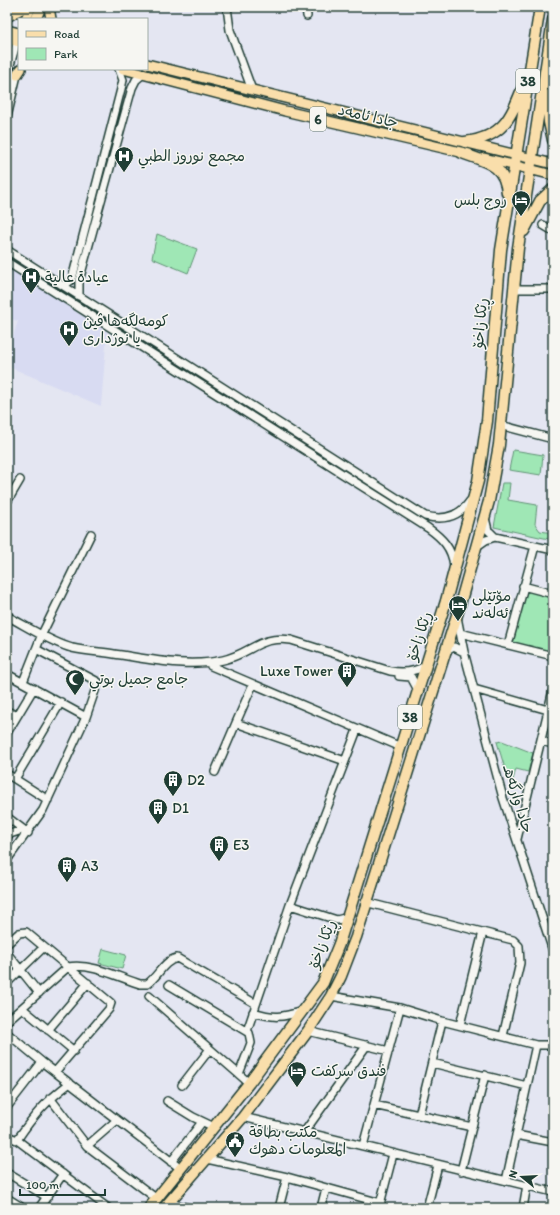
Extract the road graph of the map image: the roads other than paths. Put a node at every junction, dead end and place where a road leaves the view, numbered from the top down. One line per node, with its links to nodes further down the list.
1 (25, 7): 9 (main road)
2 (31, 7): 10 (main road)
3 (41, 7): 11 (main road)
4 (49, 7): 12 (main road)
5 (306, 7): 8 (street)
6 (540, 7): 17 (highway, ڕێکا زاخۆ / 38)
7 (228, 9): 27 (street)
8 (307, 16)
9 (7, 17)
10 (26, 18)
11 (36, 18)
12 (51, 18)
13 (553, 20): 19 (highway, ڕێکا زاخۆ / 38)
14 (7, 30): 15 (main road)
15 (18, 38): 16 (main road); 24 (street)
16 (7, 39)
17 (531, 62): 30 (highway); 32 (highway, ڕێکا زاخۆ / 38)
18 (148, 64): 27 (main road, جادا ئامەد / 6)
19 (547, 65): 29 (highway); 33 (highway, ڕێکا زاخۆ / 38)
20 (19, 70): 28 (street)
21 (119, 70): 25 (street)
22 (127, 70): 23 (main road, جادا ئامەد / 6)
23 (143, 74): 26 (street); 31 (main road, جادا ئامەد / 6)
24 (7, 75)
25 (122, 80): 26 (street); 45 (street)
26 (134, 84): 45 (street)
27 (252, 90): 30 (main road, جادا ئامەد / 6)
28 (7, 117)
29 (553, 140)
30 (465, 142): 32 (main road, جادا ئامەد / 6)
31 (462, 153): 35 (main road, جادا ئامەد / 6); 39 (highway)
32 (516, 154): 33 (main road, جادا ئامەد); 35 (highway, ڕێکا زاخۆ / 38)
33 (532, 158): 34 (main road, جادا ئامەد); 36 (highway, ڕێکا زاخۆ / 38)
34 (553, 164)
35 (514, 165): 36 (main road, جادا ئامەد); 39 (highway, ڕێکا زاخۆ / 38)
36 (531, 168): 37 (main road, جادا ئامەد); 42 (highway, ڕێکا زاخۆ / 38)
37 (553, 175)
38 (553, 188): 42 (highway)
39 (507, 212): 61 (highway, ڕێکا زاخۆ / 38)
40 (543, 225): 41 (street)
41 (553, 231)
42 (518, 248): 47 (highway, ڕێکا زاخۆ / 38)
43 (7, 250): 46 (street)
44 (7, 262): 51 (street)
45 (75, 280): 46 (street); 49 (street)
46 (64, 286): 49 (street)
47 (513, 289): 48 (street); 56 (highway, ڕێکا زاخۆ / 38)
48 (553, 289)
49 (79, 296): 50 (street)
50 (105, 312): 51 (street); 52 (street)
51 (100, 320): 53 (street)
52 (188, 364): 53 (street); 54 (street)
53 (182, 372): 55 (street)
54 (229, 391): 55 (street); 58 (street)
55 (224, 399): 59 (street)
56 (500, 425): 57 (street); 64 (highway, ڕێکا زاخۆ / 38)
57 (553, 439)
58 (312, 443): 59 (street); 63 (street)
59 (305, 450): 63 (street)
60 (20, 480): 62 (street)
61 (474, 496): 63 (street); 70 (highway, ڕێکا زاخۆ / 38)
62 (7, 502)
63 (394, 502): 70 (street)
64 (485, 516): 66 (street); 68 (highway, ڕێکا زاخۆ / 38)
65 (90, 534): 77 (street)
66 (495, 537): 67 (street); 68 (street)
67 (535, 546): 69 (street); 71 (street)
68 (475, 549): 73 (highway, ڕێکا زاخۆ / 38)
69 (553, 550)
70 (454, 572): 83 (highway, ڕێکا زاخۆ / 38)
71 (523, 586): 72 (street); 78 (street)
72 (553, 594)
73 (457, 615): 76 (street, جادا وارگه‌هـ); 80 (highway, ڕێکا زاخۆ / 38)
74 (7, 616): 77 (street)
75 (7, 619): 77 (street)
76 (460, 633): 78 (street); 81 (street, جادا وارگه‌هـ)
77 (42, 635): 79 (street); 84 (street); 85 (street)
78 (508, 644): 82 (street)
79 (36, 649): 88 (street); 99 (street)
80 (445, 652): 81 (street); 111 (highway, ڕێکا زاخۆ / 38)
81 (464, 652): 91 (street, جادا وارگه‌هـ)
82 (553, 656)
83 (426, 665): 85 (street); 93 (highway, ڕێکا زاخۆ / 38)
84 (211, 666): 87 (street); 89 (street)
85 (414, 670): 87 (street)
86 (7, 674): 88 (street)
87 (412, 679): 93 (street)
88 (23, 682): 90 (street)
89 (253, 684): 100 (street); 101 (street)
90 (34, 688): 95 (street); 98 (street)
91 (474, 690): 96 (street); 118 (street, جادا وارگه‌هـ)
92 (553, 690): 94 (street)
93 (418, 691): 105 (highway, ڕێکا زاخۆ / 38)
94 (552, 699): 96 (street)
95 (61, 702): 99 (street); 109 (street)
96 (548, 710): 103 (street)
97 (7, 711): 98 (street)
98 (17, 716): 102 (street)
99 (86, 716): 112 (street)
100 (236, 722): 106 (street); 107 (street)
101 (357, 730): 105 (street); 106 (street)
102 (7, 733)
103 (541, 741): 104 (street); 118 (street)
104 (553, 744)
105 (401, 747): 110 (highway, ڕێکا زاخۆ / 38)
106 (345, 761): 121 (street)
107 (215, 772)
108 (7, 774): 109 (street)
109 (16, 780): 112 (street)
110 (390, 783): 111 (highway); 113 (highway, ڕێکا زاخۆ / 38)
111 (402, 787): 114 (highway, ڕێکا زاخۆ / 38)
112 (48, 800): 116 (street)
113 (383, 803): 114 (highway); 122 (highway, ڕێکا زاخۆ / 38)
114 (396, 806): 120 (highway, ڕێکا زاخۆ / 38)
115 (7, 817): 116 (street)
116 (25, 832): 117 (street); 119 (street)
117 (7, 836)
118 (517, 839): 128 (street, جادا وارگه‌هـ)
119 (7, 860)
120 (366, 902): 125 (street); 137 (highway, ڕێکا زاخۆ / 38)
121 (290, 905): 123 (street); 138 (street)
122 (348, 917): 123 (street); 124 (highway, ڕێکا زاخۆ / 38)
123 (337, 920): 124 (street)
124 (344, 930): 141 (highway, ڕێکا زاخۆ / 38)
125 (483, 932): 145 (street); 150 (street)
126 (7, 944): 127 (street)
127 (44, 947): 130 (street); 131 (street)
128 (553, 951)
129 (7, 953): 131 (street)
130 (68, 967): 133 (street); 135 (street); 138 (street)
131 (22, 970): 132 (street); 135 (street)
132 (7, 983)
133 (88, 983): 146 (street); 155 (street)
134 (169, 985): 147 (street)
135 (40, 993): 139 (street)
136 (149, 996): 154 (street)
137 (331, 996): 140 (street); 148 (highway, ڕێکا زاخۆ / 38)
138 (256, 1004): 142 (street)
139 (22, 1008): 143 (street); 146 (street)
140 (400, 1008): 144 (street); 156 (street)
141 (302, 1011): 142 (street); 163 (highway, ڕێکا زاخۆ / 38)
142 (253, 1012): 147 (street)
143 (7, 1021)
144 (442, 1021): 145 (street); 158 (street)
145 (460, 1025): 150 (street)
146 (48, 1030): 155 (street)
147 (247, 1031): 160 (street)
148 (308, 1031): 151 (street); 171 (highway, ڕێکا زاخۆ / 38)
149 (7, 1033): 157 (street)
150 (503, 1036): 152 (street)
151 (367, 1045): 156 (street); 176 (street)
152 (536, 1045): 153 (street); 165 (street)
153 (553, 1045)
154 (210, 1049): 160 (street); 164 (street)
155 (74, 1051): 159 (street)
156 (389, 1051): 168 (street)
157 (42, 1062): 159 (street); 169 (street)
158 (432, 1063): 161 (street); 170 (street)
159 (55, 1072): 162 (street)
160 (239, 1074): 163 (street)
161 (485, 1076): 165 (street); 175 (street)
162 (70, 1083): 166 (street); 172 (street)
163 (249, 1083): 174 (highway, ڕێکا زاخۆ / 38)
164 (182, 1085)
165 (527, 1086): 177 (street)
166 (50, 1098): 179 (street); 181 (street)
167 (167, 1101): 173 (street)
168 (374, 1105): 170 (street); 182 (street)
169 (7, 1107)
170 (419, 1115): 175 (street)
171 (243, 1117): 176 (street); 184 (highway, ڕێکا زاخۆ / 38)
172 (117, 1120): 181 (street); 185 (street)
173 (202, 1122): 174 (street); 185 (street)
174 (214, 1127): 187 (highway, ڕێکا زاخۆ / 38)
175 (472, 1127): 188 (street)
176 (305, 1131): 182 (street)
177 (516, 1134): 180 (street); 192 (street)
178 (7, 1136): 179 (street)
179 (17, 1140): 190 (street)
180 (553, 1142)
181 (87, 1146): 198 (street)
182 (363, 1146): 183 (street)
183 (393, 1154): 186 (street); 200 (street)
184 (207, 1159): 191 (street); 199 (highway, ڕێکا زاخۆ / 38)
185 (171, 1162): 187 (street)
186 (438, 1165): 188 (street); 208 (street)
187 (181, 1169): 198 (highway, ڕێکا زاخۆ / 38)
188 (461, 1171): 192 (street)
189 (7, 1173): 196 (street)
190 (63, 1174): 196 (street); 203 (street)
191 (287, 1177): 194 (street); 206 (street)
192 (506, 1181): 193 (street)
193 (527, 1185): 195 (street); 209 (street)
194 (326, 1188): 200 (street); 207 (street)
195 (553, 1192)
196 (47, 1197): 202 (street)
197 (7, 1198): 201 (street)
198 (157, 1198): 204 (highway, ڕێکا زاخۆ / 38)
199 (166, 1205): 205 (street)
200 (380, 1205)
201 (23, 1208)
202 (39, 1208)
203 (108, 1208)
204 (149, 1208)
205 (190, 1208)
206 (279, 1208)
207 (321, 1208)
208 (427, 1208)
209 (522, 1208)

